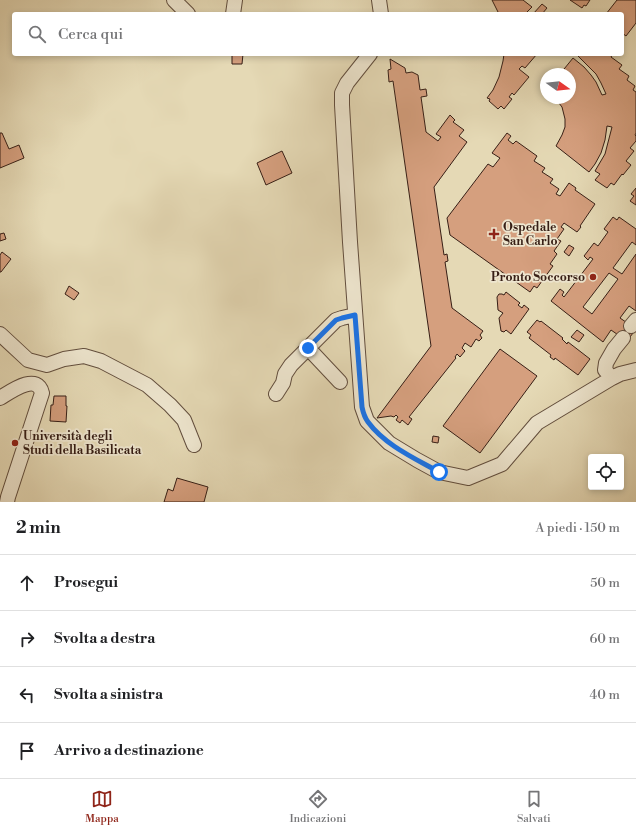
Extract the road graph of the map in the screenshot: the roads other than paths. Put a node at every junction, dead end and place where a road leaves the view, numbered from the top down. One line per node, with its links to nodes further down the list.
1 (174, 0): 4 (street)
2 (235, 0): 5 (street)
3 (379, 0): 6 (street)
4 (186, 12)
5 (233, 12)
6 (381, 12)
7 (368, 56): 8 (street)
8 (355, 315): 11 (street); 13 (street)
9 (0, 334): 17 (street)
10 (623, 338): 13 (street)
11 (308, 348): 14 (street); 15 (street)
12 (636, 370): 13 (street)
13 (612, 378)
14 (340, 382)
15 (276, 394)
16 (0, 398): 18 (street)
17 (194, 445)
18 (7, 502)

